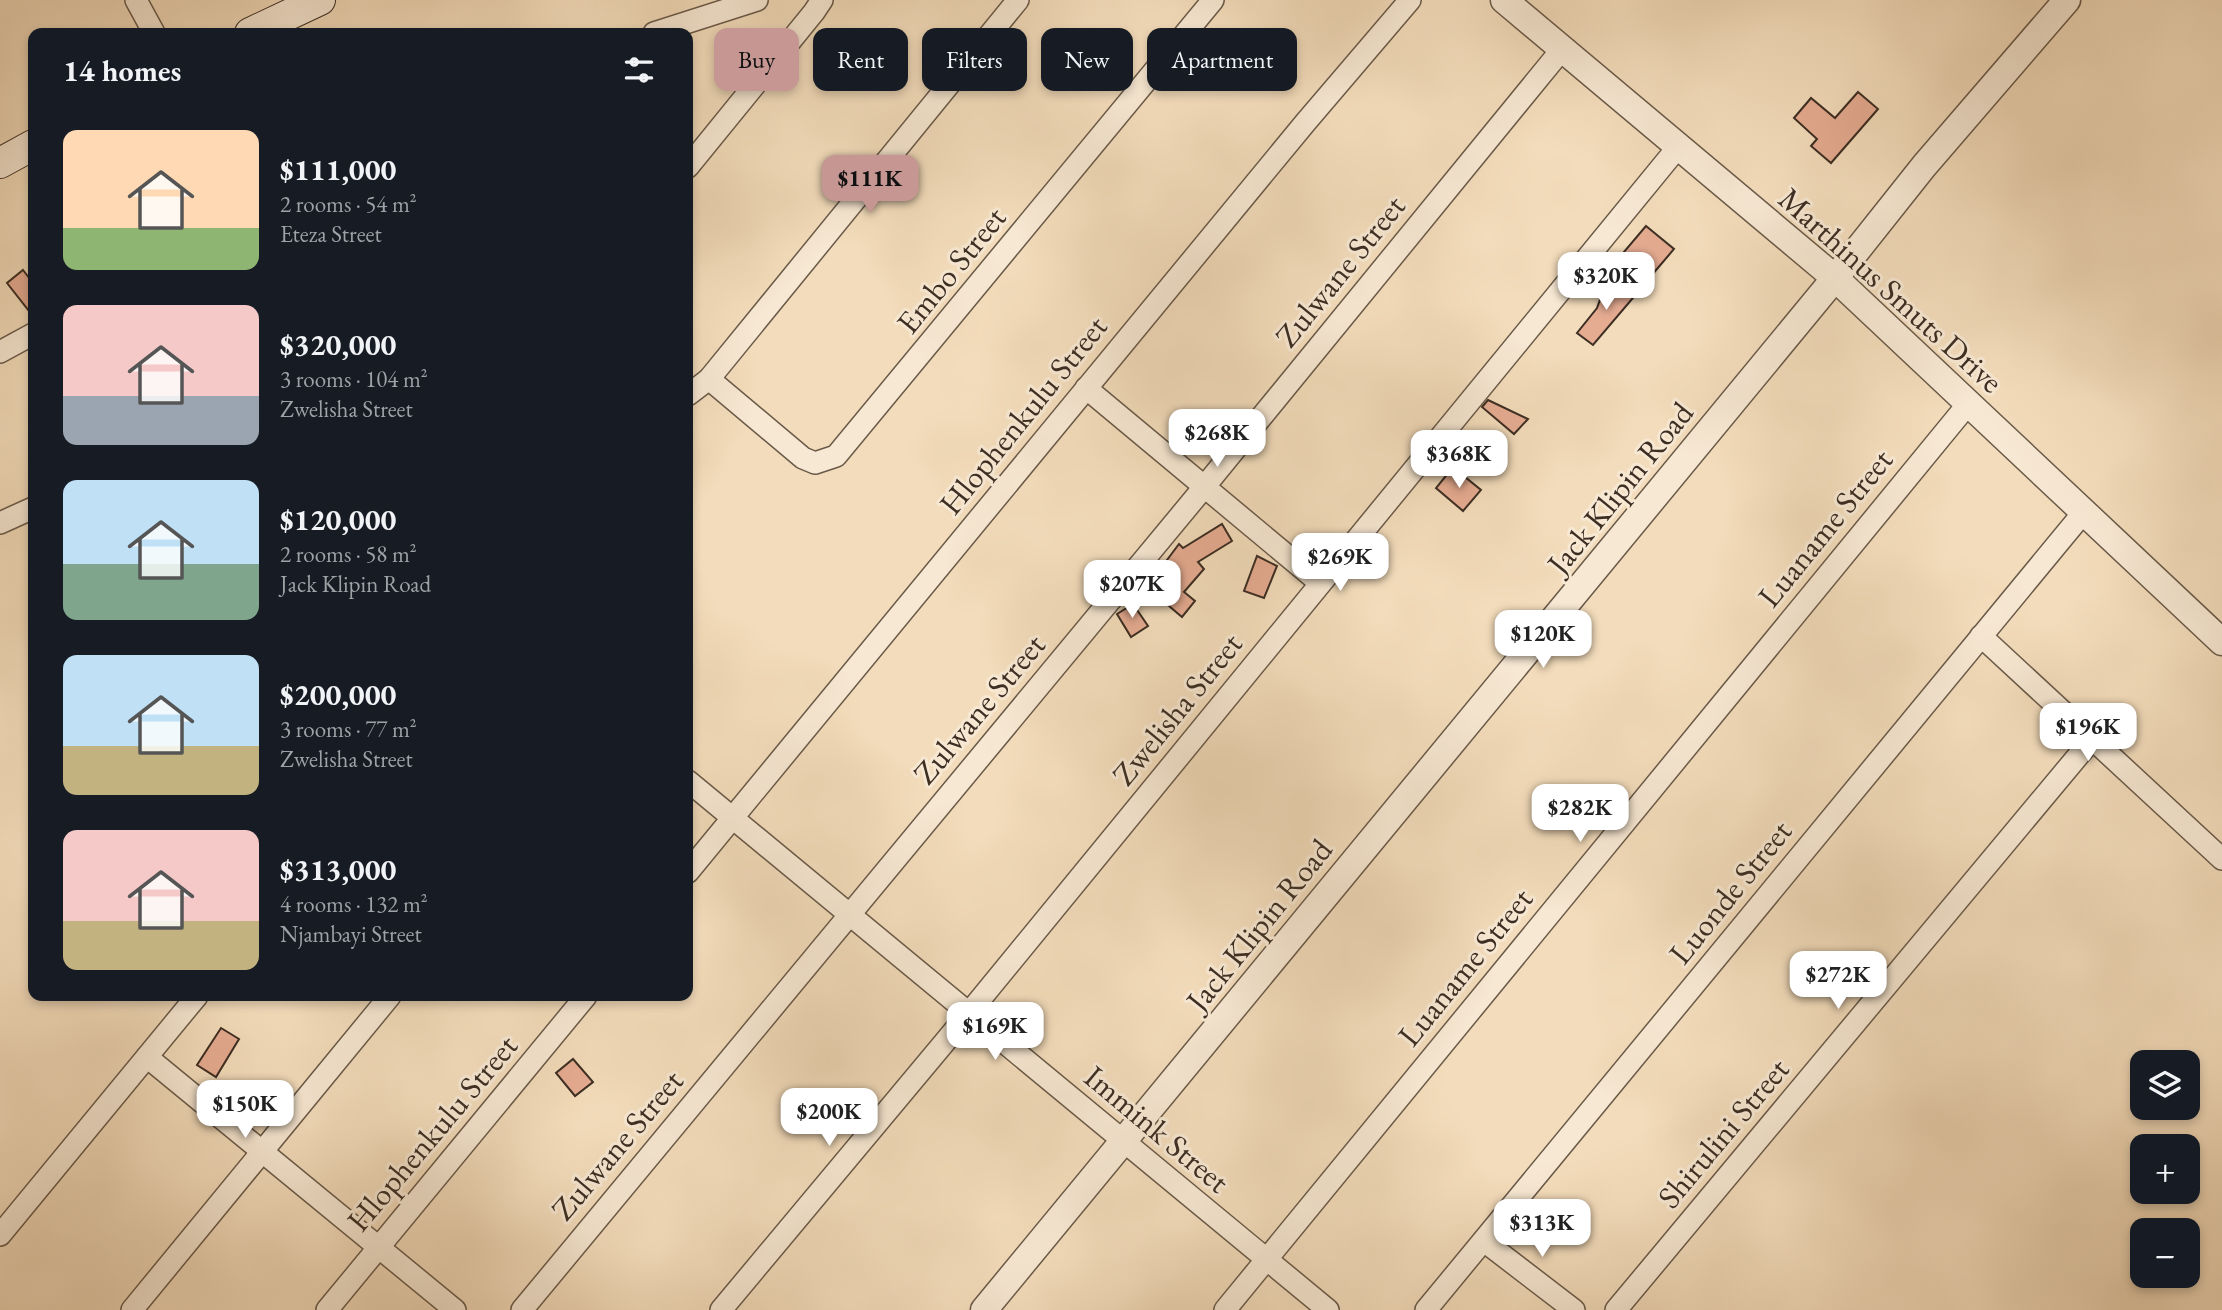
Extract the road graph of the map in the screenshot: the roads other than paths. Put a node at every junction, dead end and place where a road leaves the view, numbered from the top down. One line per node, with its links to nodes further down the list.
1 (136, 0): 10 (street)
2 (320, 0): 11 (main road)
3 (757, 0): 12 (street)
4 (821, 0): 16 (street)
5 (1018, 0): 21 (street)
6 (1213, 0): 21 (street, Embo Street)
7 (1410, 0): 22 (street, Hlophenkulu Street)
8 (1504, 0): 13 (street, Marthinus Smuts Drive)
9 (2067, 0): 18 (street, Jack Klipin Road)
10 (151, 28)
11 (261, 28)
12 (670, 28)
13 (1563, 48): 14 (street, Marthinus Smuts Drive); 25 (street, Zulwane Street)
14 (1678, 147): 18 (street, Marthinus Smuts Drive); 29 (street, Zwelisha Street)
15 (28, 148): 17 (main road)
16 (693, 161)
17 (0, 163)
18 (1835, 278): 24 (street, Marthinus Smuts Drive); 43 (street, Jack Klipin Road)
19 (28, 337): 20 (street)
20 (0, 352)
21 (709, 379): 23 (street)
22 (1086, 388): 25 (street); 34 (street, Hlophenkulu Street)
23 (693, 392)
24 (1968, 404): 27 (street, Marthinus Smuts Drive); 48 (street, Luaname Street)
25 (1205, 486): 29 (street); 37 (street, Zulwane Street)
26 (28, 510): 28 (street)
27 (2083, 513): 30 (street, Luonde Street); 31 (street, Marthinus Smuts Drive)
28 (0, 523)
29 (1320, 583): 41 (street, Zwelisha Street)
30 (1981, 636): 32 (street); 46 (street, Luonde Street)
31 (2222, 642)
32 (2093, 738): 35 (street); 59 (street, Shirulini Street)
33 (693, 785): 34 (street, Immink Street)
34 (733, 818): 36 (street, Hlophenkulu Street); 37 (street, Immink Street)
35 (2222, 859)
36 (693, 866)
37 (850, 914): 41 (street, Immink Street); 52 (street, Zulwane Street)
38 (193, 1001): 42 (street)
39 (386, 1001): 44 (street)
40 (582, 1001): 47 (street, Hlophenkulu Street)
41 (969, 1013): 43 (street, Immink Street); 53 (street, Zwelisha Street)
42 (147, 1057): 44 (street); 45 (street)
43 (1125, 1141): 48 (street, Immink Street); 54 (street, Jack Klipin Road)
44 (262, 1152): 47 (street); 49 (street)
45 (0, 1235)
46 (1483, 1241): 57 (street, Luonde Street); 58 (street)
47 (378, 1247): 50 (street, Hlophenkulu Street); 51 (street)
48 (1265, 1260): 55 (street, Luaname Street); 56 (street, Immink Street)
49 (132, 1310)
50 (327, 1310)
51 (455, 1310)
52 (522, 1310)
53 (721, 1310)
54 (984, 1310)
55 (1225, 1310)
56 (1328, 1310)
57 (1426, 1310)
58 (1574, 1310)
59 (1616, 1310)

